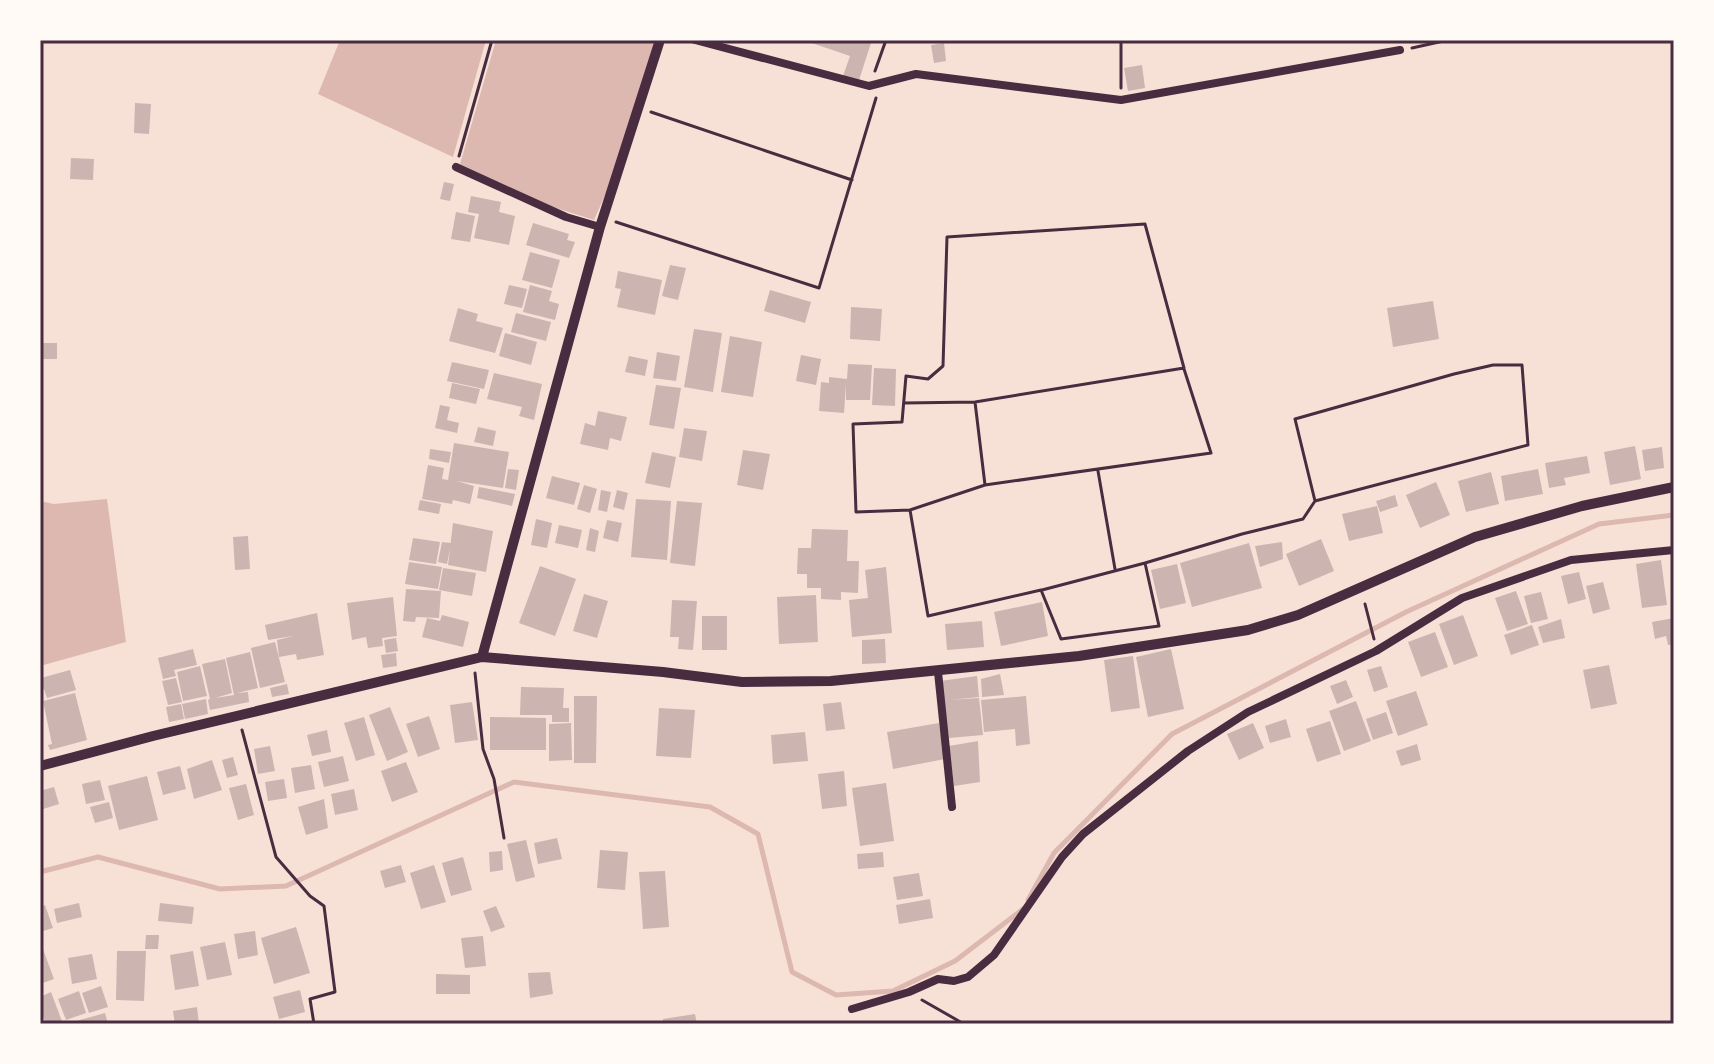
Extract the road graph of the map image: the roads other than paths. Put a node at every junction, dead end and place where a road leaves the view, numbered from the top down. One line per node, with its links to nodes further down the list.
1 (660, 40): 5 (street)
2 (695, 40): 3 (street)
3 (1400, 50)
4 (456, 167): 5 (street)
5 (605, 223): 8 (street)
6 (1674, 487): 9 (street)
7 (1674, 550): 12 (street)
8 (477, 658): 9 (street); 10 (street)
9 (938, 672): 11 (street)
10 (40, 766)
11 (952, 807)
12 (852, 1009)

